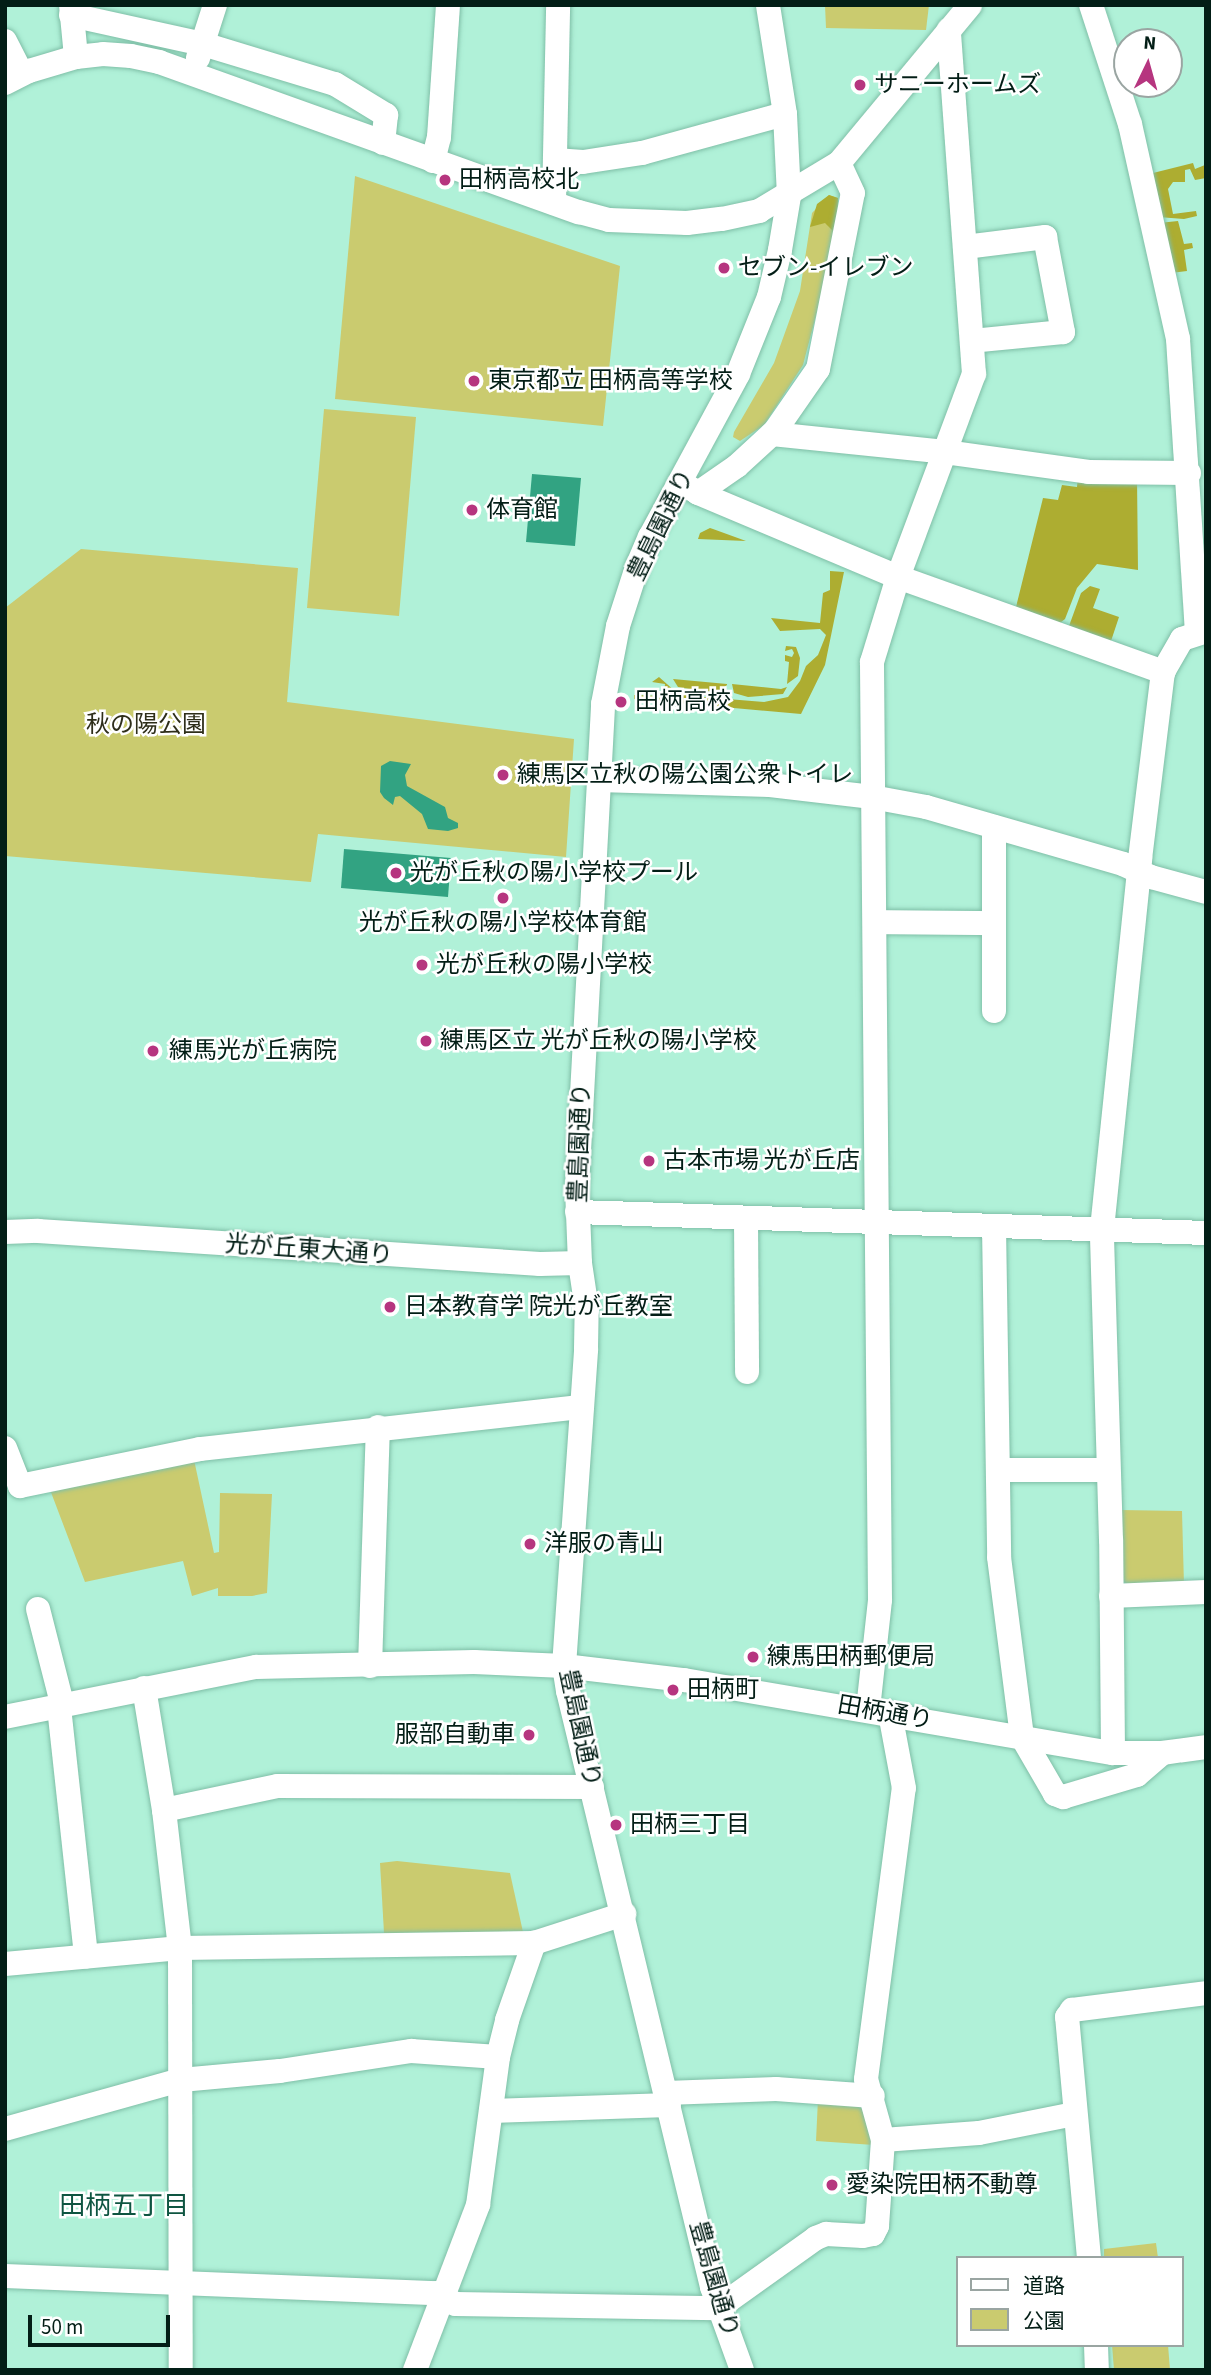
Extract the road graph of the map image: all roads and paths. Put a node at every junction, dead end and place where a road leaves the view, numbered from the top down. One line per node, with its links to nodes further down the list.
1 (215, 5): 10 (street)
2 (448, 5): 16 (street)
3 (558, 5): 17 (street)
4 (768, 5): 14 (street, 豊島園通り)
5 (1091, 5): 25 (street)
6 (966, 7): 8 (street)
7 (71, 10): 10 (street); 11 (street)
8 (949, 30): 18 (street); 21 (street)
9 (5, 41): 13 (street)
10 (202, 44): 12 (street); 15 (street)
11 (76, 57): 12 (street); 13 (street)
12 (194, 75): 15 (street)
13 (13, 78)
14 (785, 114): 17 (street); 19 (street, 豊島園通り)
15 (383, 143): 16 (street)
16 (433, 160): 20 (street)
17 (555, 160): 20 (street)
18 (839, 163): 19 (street); 23 (street)
19 (789, 196): 20 (street); 26 (street, 豊島園通り)
20 (554, 203)
21 (965, 247): 22 (street); 22 (street)
22 (972, 341): 24 (street)
23 (772, 434): 24 (street); 26 (street)
24 (945, 452): 25 (street); 27 (street)
25 (1189, 472): 28 (street)
26 (689, 487): 27 (street); 30 (street, 豊島園通り)
27 (898, 577): 29 (street); 31 (street)
28 (1201, 631): 29 (street)
29 (1163, 672): 33 (street)
30 (598, 780): 31 (street); 38 (street, 豊島園通り)
31 (872, 797): 32 (street); 35 (street)
32 (994, 827): 33 (street); 36 (street)
33 (1138, 871): 34 (street); 43 (street)
34 (1206, 892)
35 (874, 922): 36 (street); 40 (street)
36 (993, 923): 37 (street)
37 (994, 1011)
38 (577, 1212): 39 (street); 47 (street, 豊島園通り)
39 (746, 1219): 40 (street); 48 (street)
40 (877, 1223): 42 (street); 61 (street)
41 (5, 1225): 44 (street, 光が丘東大通り)
42 (994, 1226): 43 (street); 52 (street)
43 (1102, 1229): 46 (street); 53 (street)
44 (38, 1231): 45 (street, 光が丘東大通り); 47 (street, 光が丘東大通り)
45 (5, 1232)
46 (1206, 1233)
47 (580, 1263): 49 (street, 豊島園通り)
48 (747, 1372)
49 (582, 1407): 50 (street); 58 (street, 豊島園通り)
50 (378, 1427): 51 (street); 57 (street)
51 (5, 1448)
52 (998, 1469): 53 (street); 63 (street)
53 (1108, 1470): 55 (street)
54 (1206, 1592): 55 (street)
55 (1111, 1596): 65 (street)
56 (38, 1609): 60 (street)
57 (370, 1665): 58 (street, 田柄通り); 59 (street, 田柄通り)
58 (564, 1666): 61 (street, 田柄通り); 67 (street, 豊島園通り)
59 (144, 1688): 60 (street, 田柄通り); 68 (street)
60 (61, 1707): 62 (street, 田柄通り); 72 (street)
61 (879, 1711): 63 (street, 田柄通り); 77 (street)
62 (5, 1717)
63 (1023, 1737): 65 (street, 田柄通り); 66 (street)
64 (1206, 1747): 66 (street, 田柄通り)
65 (1113, 1753): 66 (street, 田柄通り)
66 (1162, 1753)
67 (592, 1787): 68 (street); 69 (street, 豊島園通り)
68 (164, 1810): 71 (street)
69 (624, 1914): 70 (street); 78 (street, 豊島園通り)
70 (534, 1944): 71 (street); 75 (street)
71 (180, 1948): 72 (street); 76 (street)
72 (86, 1957): 73 (street)
73 (5, 1964)
74 (1206, 1993): 80 (street)
75 (498, 2057): 76 (street); 79 (street)
76 (181, 2080): 81 (street); 85 (street)
77 (873, 2096): 78 (street); 82 (street)
78 (668, 2099): 79 (street); 87 (street, 豊島園通り)
79 (491, 2111): 86 (street)
80 (1074, 2114): 82 (street); 83 (street)
81 (5, 2129)
82 (883, 2140): 87 (street)
83 (1089, 2256)
84 (5, 2276): 85 (street)
85 (181, 2283): 86 (street); 89 (street)
86 (444, 2295): 87 (street); 90 (street)
87 (718, 2308): 91 (street, 豊島園通り)
88 (1096, 2347): 92 (street)
89 (181, 2370)
90 (415, 2370)
91 (741, 2370)
92 (1097, 2370)

